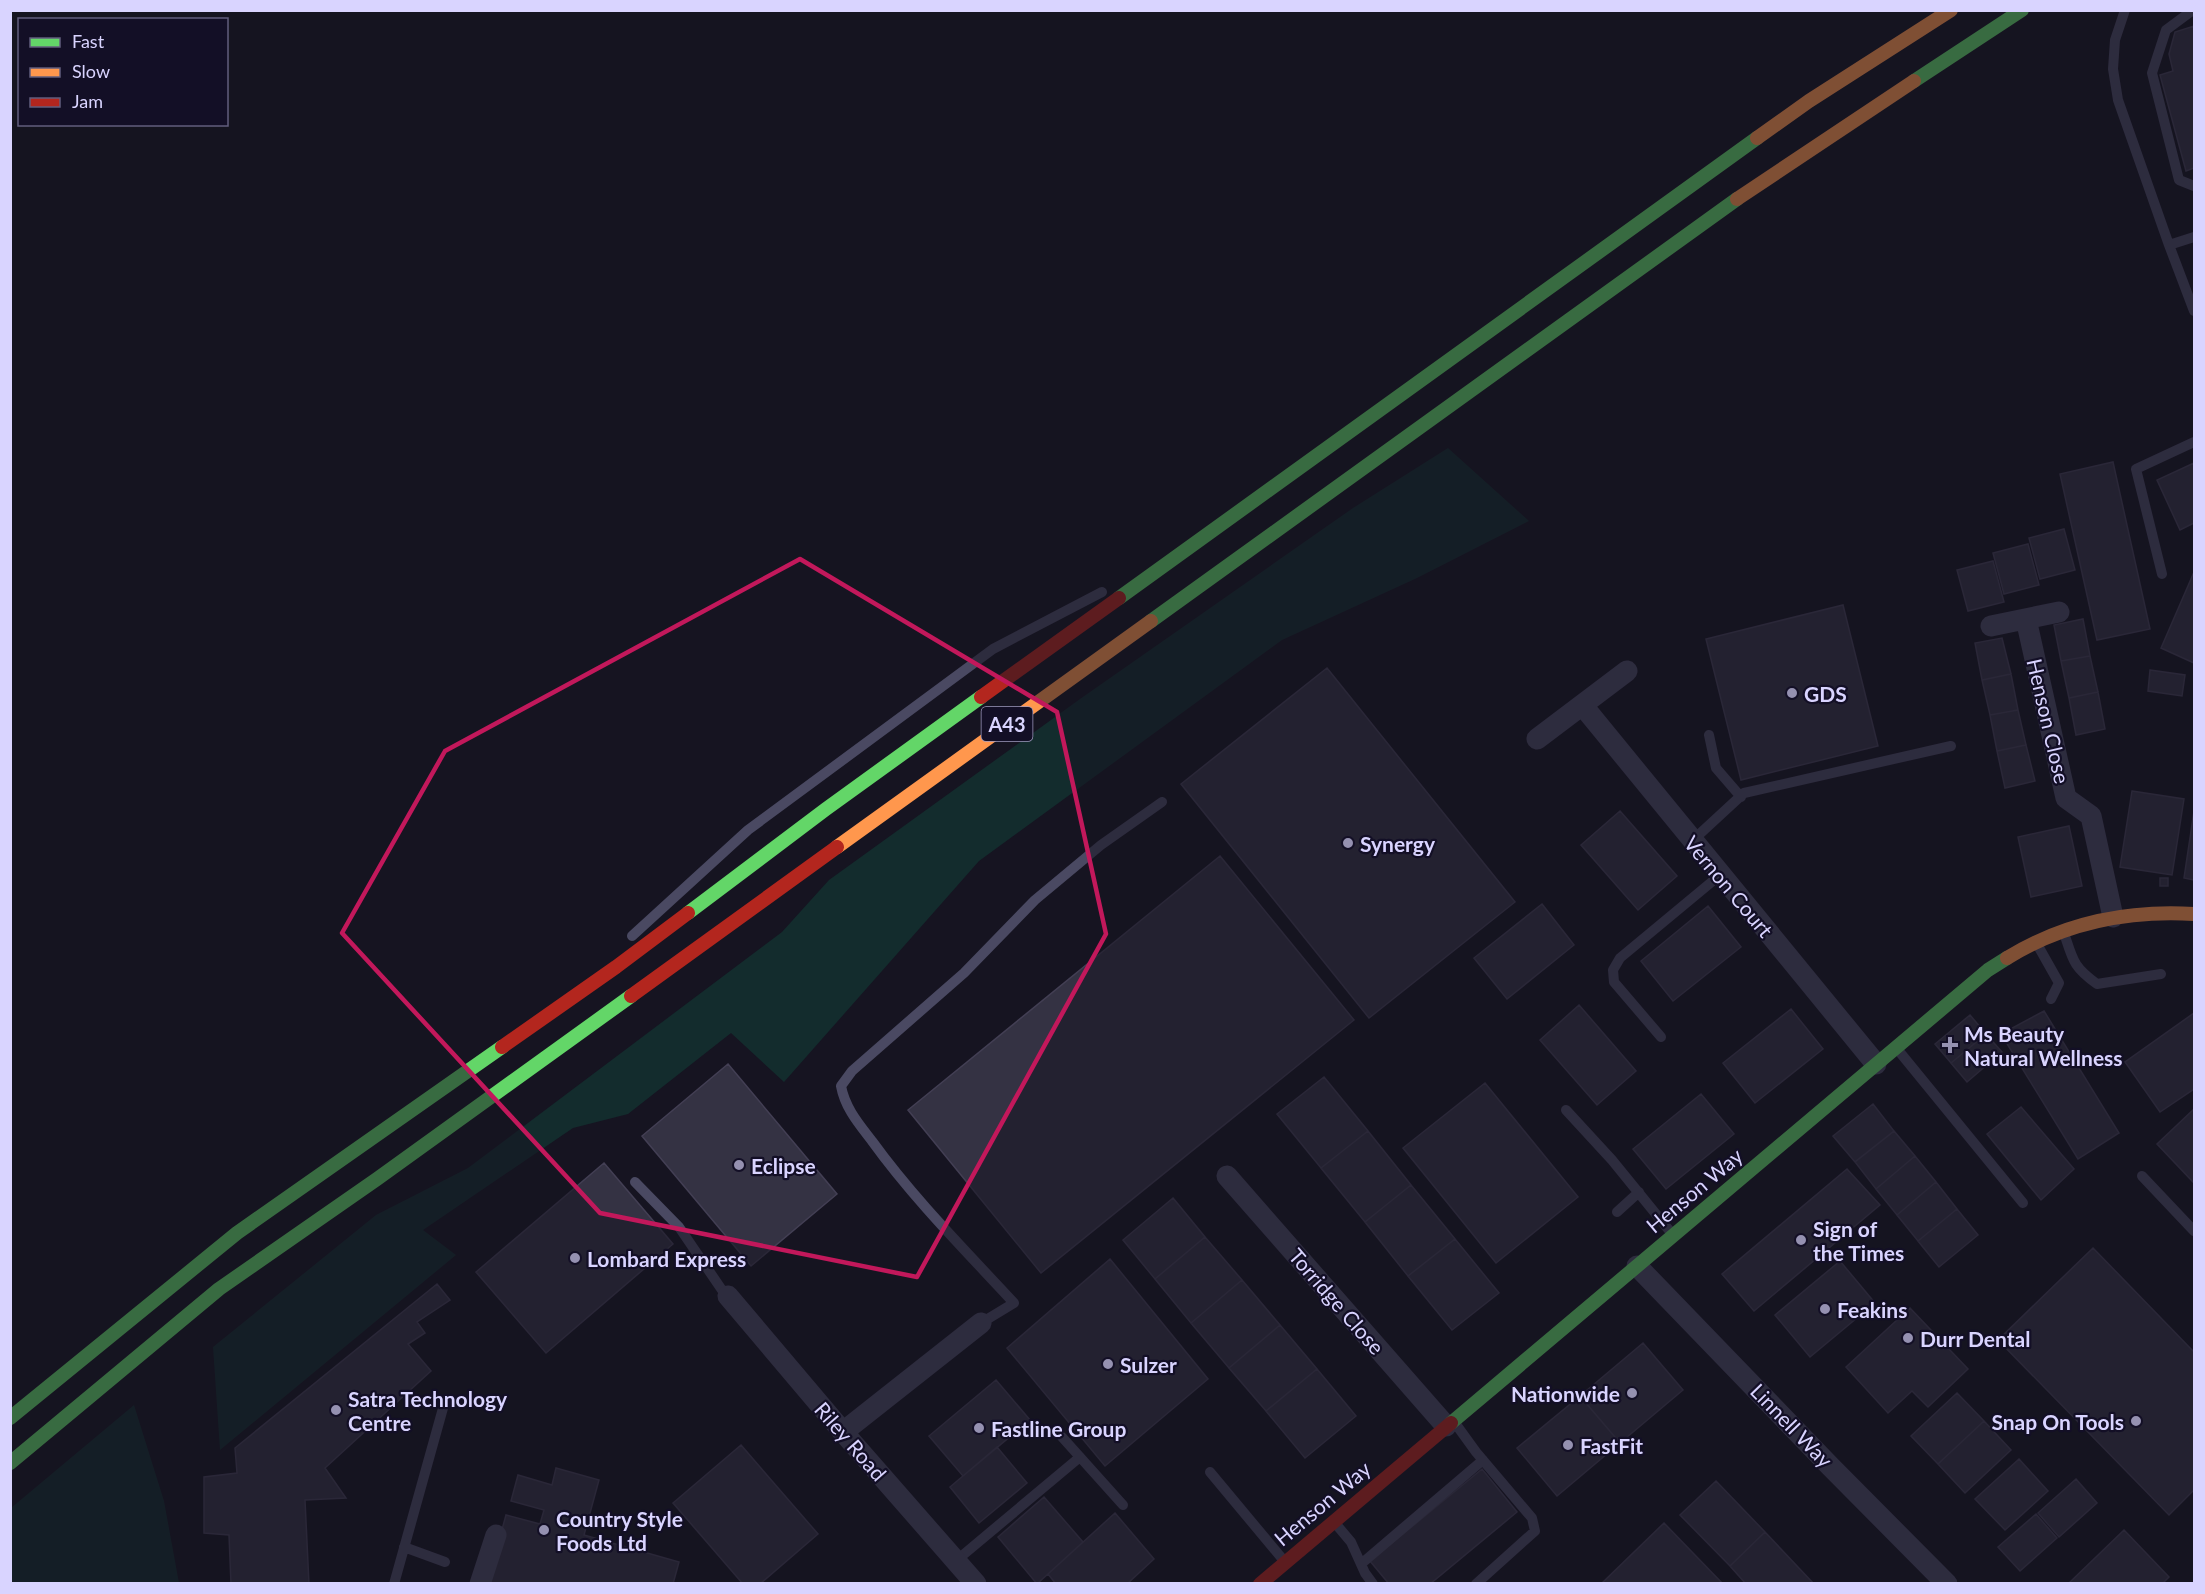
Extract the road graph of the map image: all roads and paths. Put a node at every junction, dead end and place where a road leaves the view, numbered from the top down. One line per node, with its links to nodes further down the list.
1 (1952, 10): 11 (main road, A43)
2 (2022, 10): 56 (main road, A43)
3 (2125, 10): 7 (lane)
4 (2193, 10): 5 (lane)
5 (2194, 186)
6 (2194, 237): 7 (lane)
7 (2169, 245): 8 (lane)
8 (2191, 289): 9 (lane)
9 (2194, 311)
10 (2194, 442): 12 (lane)
11 (1191, 546): 29 (lane); 33 (main road, A43)
12 (2162, 574)
13 (2059, 612): 14 (street)
14 (2026, 619): 15 (street); 26 (street, Henson Close)
15 (1991, 626)
16 (1627, 672): 17 (street)
17 (1583, 706): 19 (street); 23 (street, Vernon Court)
18 (1709, 735): 21 (lane)
19 (1537, 739)
20 (1951, 746): 21 (lane)
21 (1741, 797): 23 (lane)
22 (1162, 802): 48 (lane)
23 (1692, 841): 24 (street, Vernon Court)
24 (1720, 875): 34 (lane); 36 (street, Vernon Court)
25 (2194, 914): 26 (main road, Henson Way)
26 (2113, 917): 27 (main road, Henson Way)
27 (2062, 930): 28 (main road, Henson Way); 31 (lane)
28 (2036, 941): 32 (lane); 35 (main road, Henson Way)
29 (625, 943)
30 (607, 959): 33 (lane)
31 (2161, 974)
32 (2051, 999)
33 (536, 1023): 50 (main road, A43)
34 (1661, 1037)
35 (1896, 1047): 36 (main road, Henson Way); 42 (lane)
36 (1876, 1064): 45 (main road, Henson Way)
37 (1566, 1110): 41 (lane)
38 (1227, 1176): 51 (street, Torridge Close)
39 (2142, 1176): 44 (lane)
40 (635, 1182): 47 (lane)
41 (1639, 1192): 43 (lane); 45 (lane)
42 (2023, 1203)
43 (1617, 1212)
44 (2194, 1231)
45 (1674, 1235): 46 (main road, Henson Way)
46 (1637, 1266): 51 (main road, Henson Way); 72 (street, Linnell Way)
47 (728, 1296): 52 (street, Riley Road)
48 (981, 1323): 52 (street)
49 (445, 1401): 61 (lane)
50 (10, 1418)
51 (1449, 1423): 55 (lane); 59 (main road, Henson Way)
52 (843, 1432): 62 (street, Riley Road)
53 (1062, 1437): 54 (lane)
54 (1080, 1457): 58 (lane); 62 (lane)
55 (1483, 1460): 65 (lane); 71 (lane)
56 (10, 1463)
57 (1210, 1472): 64 (lane)
58 (1123, 1505)
59 (1333, 1521): 64 (main road, Henson Way); 65 (lane)
60 (496, 1535): 67 (street)
61 (404, 1547): 63 (lane); 66 (lane)
62 (957, 1560): 68 (street, Riley Road)
63 (445, 1562)
64 (1285, 1562): 69 (main road, Henson Way)
65 (1360, 1564): 70 (lane)
66 (394, 1584)
67 (480, 1584)
68 (976, 1584)
69 (1260, 1584)
70 (1373, 1584)
71 (1476, 1584)
72 (1947, 1584)

